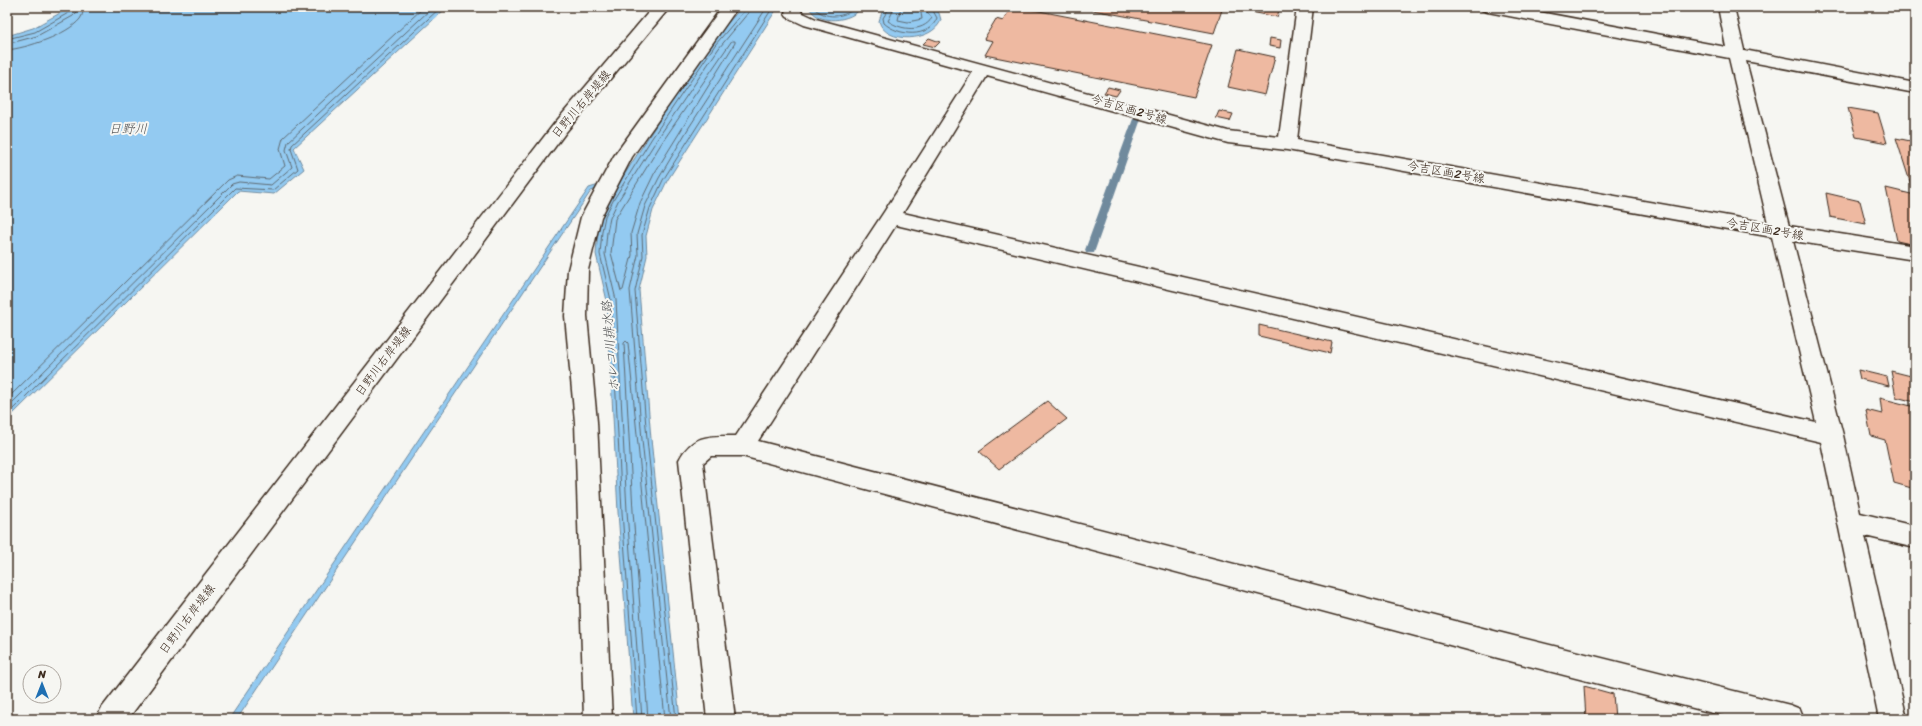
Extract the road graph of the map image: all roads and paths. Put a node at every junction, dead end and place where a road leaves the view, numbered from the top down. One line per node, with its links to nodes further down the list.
1 (662, 7): 18 (street, 日野川右岸堤線)
2 (730, 7): 19 (street)
3 (794, 7): 8 (street, 今吉区画2号線)
4 (1305, 7): 10 (street)
5 (1488, 7): 7 (street)
6 (1726, 7): 7 (street)
7 (1736, 54): 9 (street); 12 (street)
8 (982, 69): 10 (street, 今吉区画2号線); 11 (street)
9 (1915, 88)
10 (1287, 144): 12 (street, 今吉区画2号線)
11 (891, 217): 14 (street); 15 (street)
12 (1780, 232): 13 (street, 今吉区画2号線); 14 (street)
13 (1915, 253)
14 (1830, 435): 16 (street)
15 (742, 446): 20 (street); 21 (street)
16 (1850, 521): 17 (street); 22 (street)
17 (1915, 537)
18 (111, 719)
19 (598, 719)
20 (721, 719)
21 (1790, 719)
22 (1893, 719)

